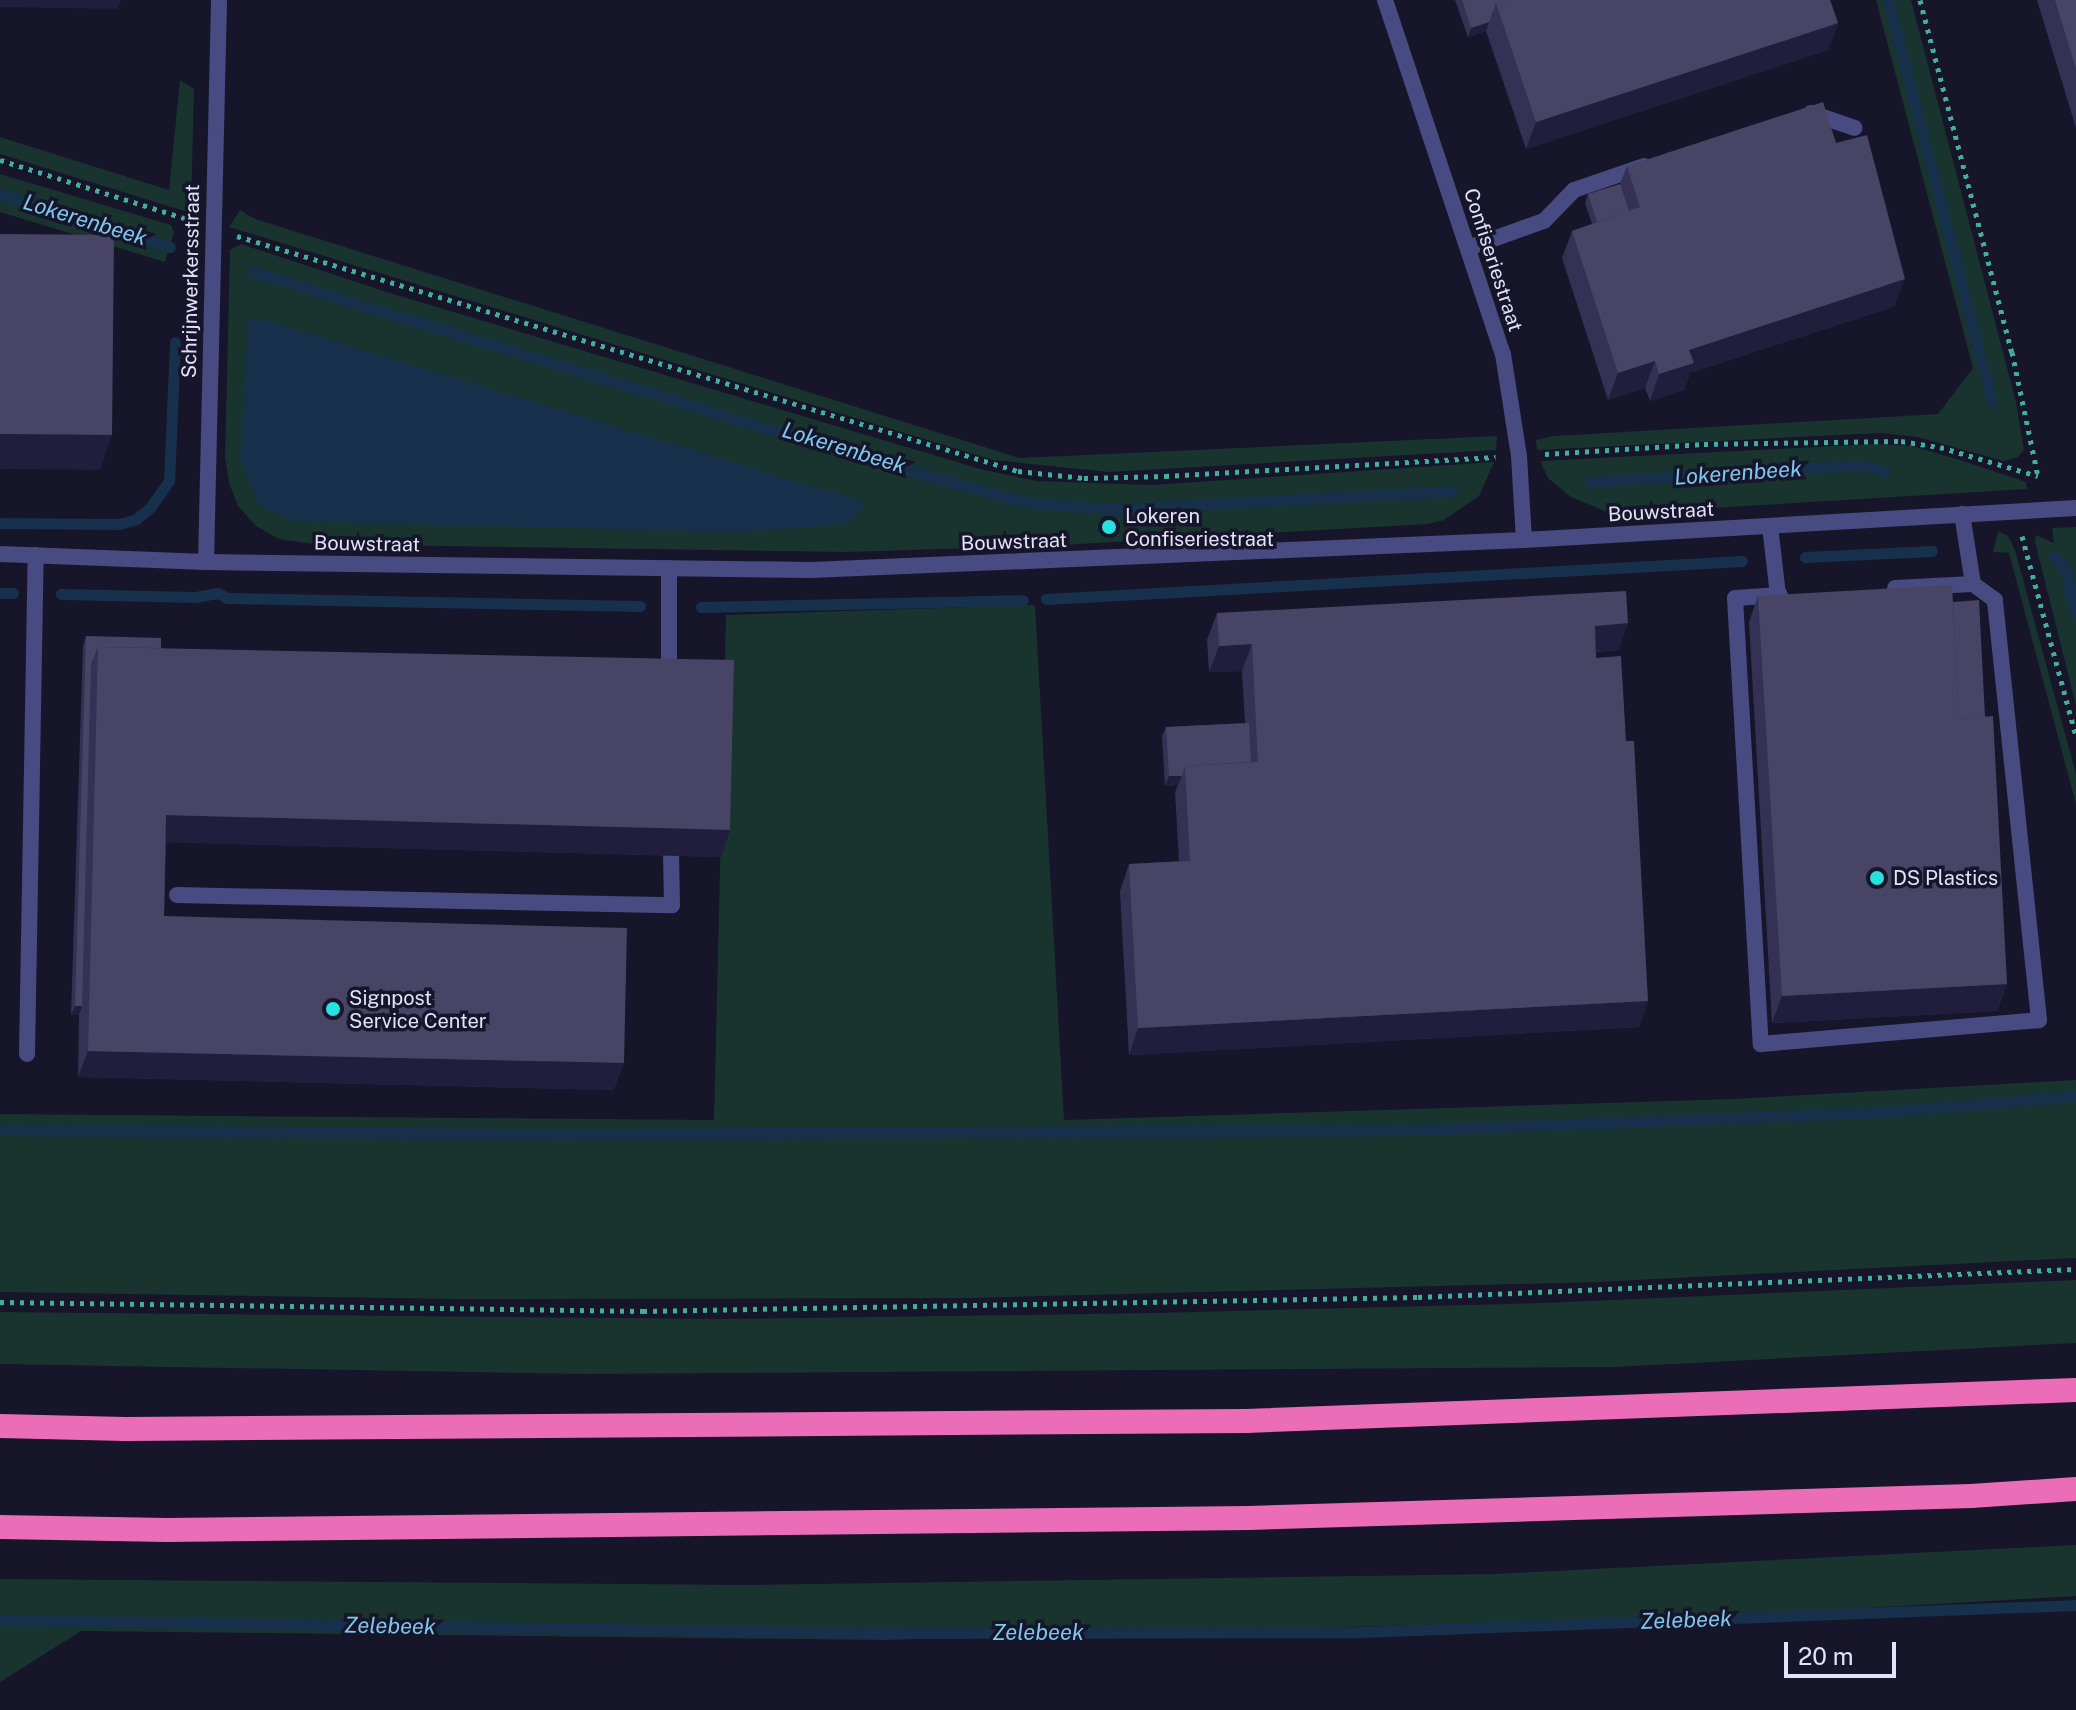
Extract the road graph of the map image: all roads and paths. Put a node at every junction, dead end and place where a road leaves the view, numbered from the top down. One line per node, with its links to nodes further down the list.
1 (219, 0): 8 (street, Schrijnwerkersstraat)
2 (1385, 0): 9 (street, Confiseriestraat)
3 (1920, 0): 11 (path)
4 (1792, 117): 5 (street)
5 (1855, 128)
6 (0, 160): 8 (path)
7 (1661, 161): 9 (street)
8 (212, 228): 10 (path); 20 (street, Schrijnwerkersstraat)
9 (1468, 248): 10 (street, Confiseriestraat)
10 (1519, 456): 11 (path); 17 (street, Confiseriestraat)
11 (2038, 476): 13 (path)
12 (2076, 508): 13 (street, Bouwstraat)
13 (2046, 510): 14 (street, Bouwstraat)
14 (2016, 512): 15 (street, Bouwstraat); 25 (path)
15 (1962, 514): 16 (street, Bouwstraat); 22 (street)
16 (1770, 526): 17 (street, Bouwstraat); 22 (street)
17 (1524, 540): 21 (street, Bouwstraat)
18 (0, 554): 19 (street, Bouwstraat)
19 (36, 555): 20 (street, Bouwstraat); 28 (street)
20 (206, 562): 21 (street, Bouwstraat)
21 (669, 568): 24 (street)
22 (1973, 584): 23 (street)
23 (1883, 589)
24 (669, 686)
25 (2076, 736)
26 (671, 855): 27 (street)
27 (177, 895)
28 (27, 1054)
29 (2076, 1269): 30 (path)
30 (0, 1302)
31 (2076, 1390): 32 (highway)
32 (0, 1426)
33 (2076, 1489): 34 (highway)
34 (0, 1527)

